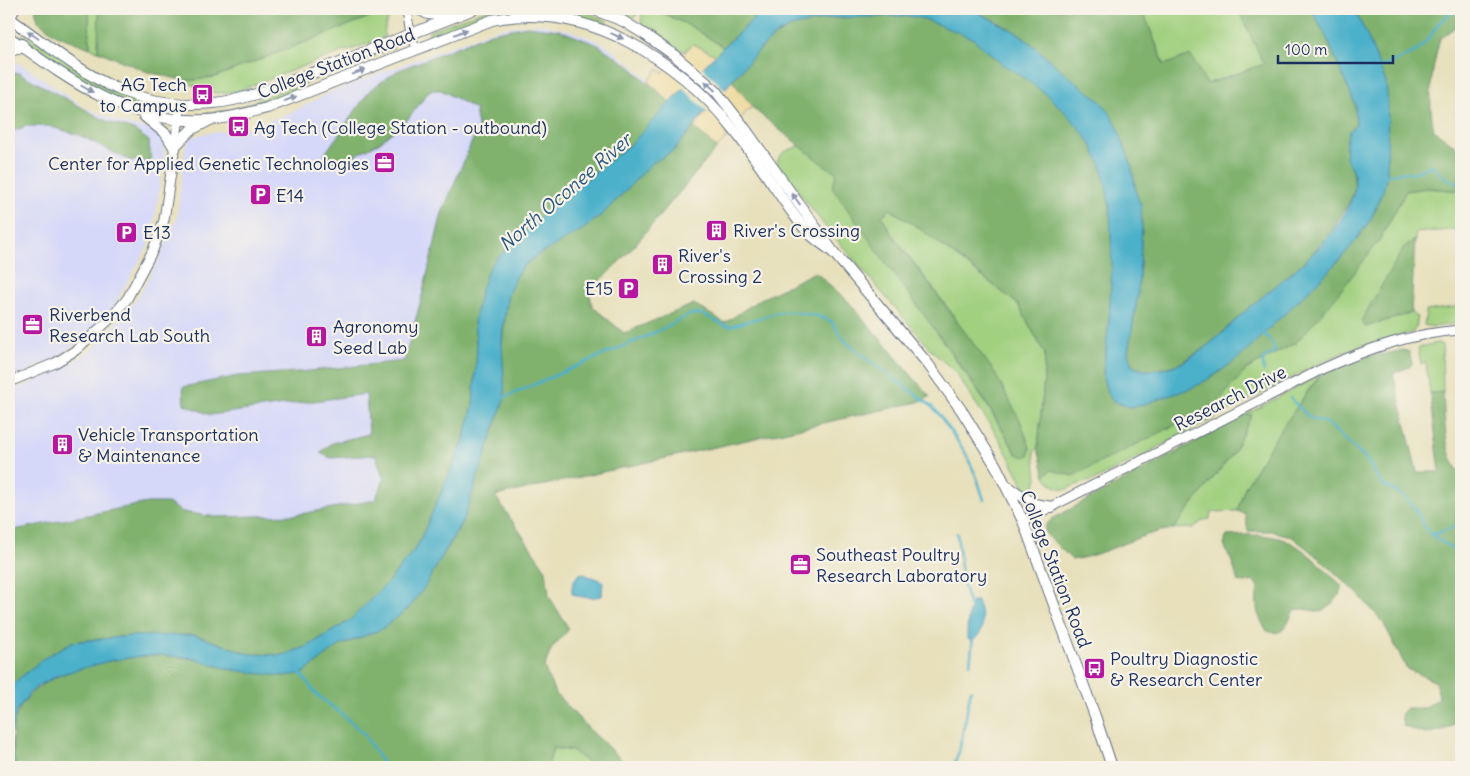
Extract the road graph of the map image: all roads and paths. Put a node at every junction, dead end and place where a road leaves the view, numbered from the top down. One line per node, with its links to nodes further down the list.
1 (12, 9): 6 (highway)
2 (406, 9): 8 (street)
3 (418, 9): 7 (main road)
4 (474, 9): 7 (main road, College Station Road)
5 (592, 9): 12 (main road, College Station Road)
6 (9, 16): 13 (main road, College Station Road, one-way to 6)
7 (454, 17): 8 (main road, College Station Road)
8 (410, 35): 11 (street); 13 (main road, College Station Road)
9 (9, 37): 10 (main road, College Station Road)
10 (15, 48): 14 (main road, College Station Road, one-way to 14)
11 (416, 50): 12 (main road, College Station Road, one-way to 12); 15 (main road, College Station Road, one-way to 11)
12 (670, 59): 20 (main road, College Station Road)
13 (181, 104): 16 (street)
14 (136, 111): 16 (main road, College Station Road); 17 (main road)
15 (212, 119): 16 (main road, College Station Road); 17 (main road)
16 (179, 120): 17 (street)
17 (175, 148): 19 (street)
18 (1461, 330): 21 (street, Research Drive)
19 (9, 382)
20 (1006, 486): 21 (main road); 22 (main road, College Station Road)
21 (1052, 507): 22 (street, Research Drive)
22 (1023, 521): 23 (main road, College Station Road)
23 (1112, 767)

